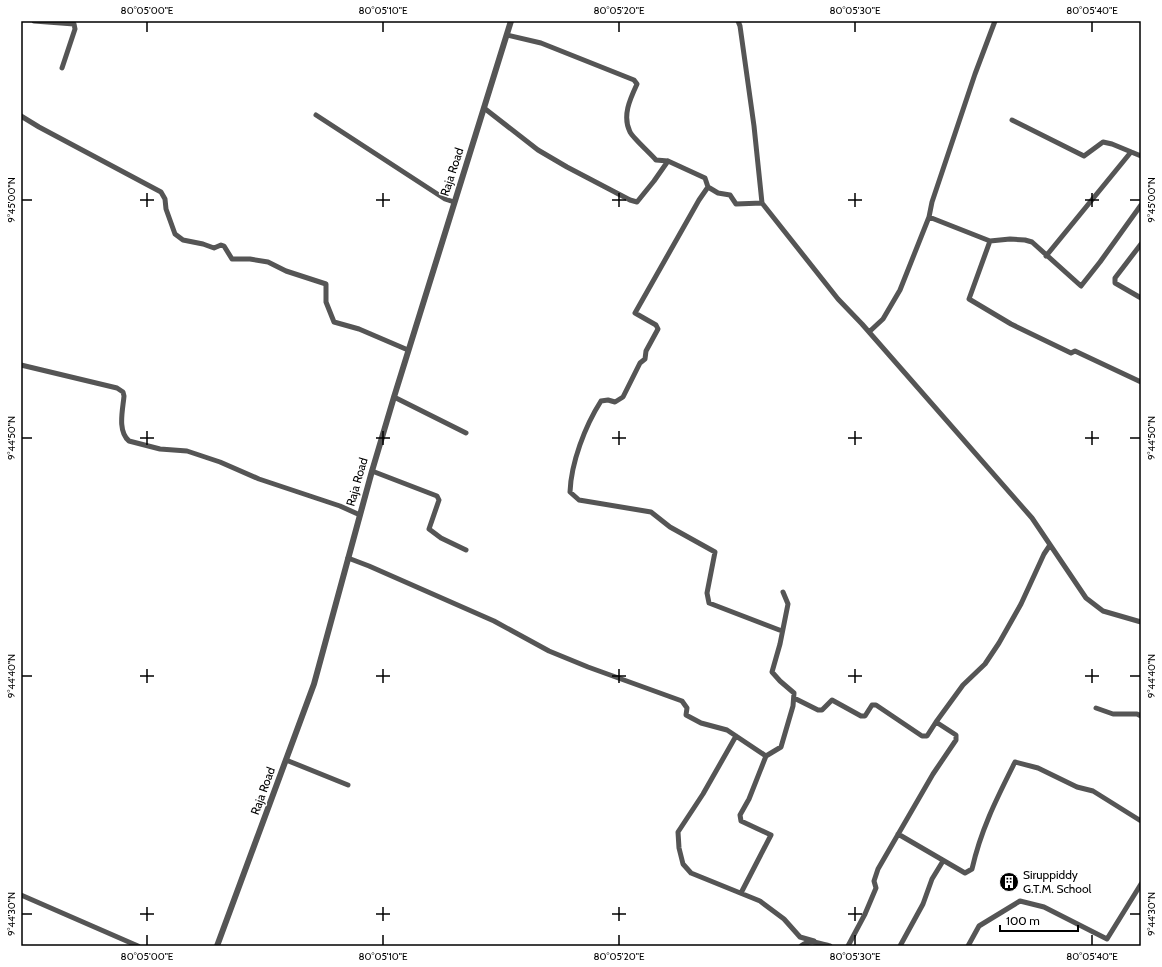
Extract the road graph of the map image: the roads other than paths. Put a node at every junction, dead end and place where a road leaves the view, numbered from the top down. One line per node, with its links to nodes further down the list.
1 (34, 21): 6 (street)
2 (511, 21): 5 (street, Raja Road)
3 (738, 21): 16 (street)
4 (995, 21): 18 (street)
5 (507, 35): 7 (street, Raja Road); 13 (street)
6 (62, 68)
7 (484, 108): 13 (street); 15 (street, Raja Road)
8 (316, 115): 15 (street)
9 (21, 116): 24 (street)
10 (1012, 120): 11 (street)
11 (1131, 152): 12 (street); 21 (street)
12 (1141, 156)
13 (668, 161): 14 (street)
14 (708, 187): 16 (street); 36 (street)
15 (454, 202): 24 (street, Raja Road)
16 (762, 203): 23 (street)
17 (1141, 205): 21 (street)
18 (929, 216): 19 (street); 23 (street)
19 (990, 241): 21 (street); 26 (street)
20 (1141, 244): 22 (street)
21 (1046, 256)
22 (1141, 298)
23 (869, 332): 31 (street)
24 (408, 350): 27 (street, Raja Road)
25 (21, 366): 30 (street)
26 (1141, 382)
27 (394, 397): 28 (street); 29 (street, Raja Road)
28 (466, 433)
29 (372, 471): 30 (street, Raja Road); 32 (street)
30 (360, 515): 33 (street, Raja Road)
31 (1050, 545): 35 (street); 40 (street)
32 (466, 550)
33 (348, 558): 41 (street); 43 (street, Raja Road)
34 (783, 592): 36 (street)
35 (1141, 622)
36 (782, 631): 37 (street)
37 (794, 698): 40 (street); 42 (street)
38 (1096, 708): 39 (street)
39 (1141, 716)
40 (936, 722): 46 (street)
41 (736, 736): 42 (street); 49 (street)
42 (766, 756): 49 (street)
43 (286, 760): 44 (street); 53 (street, Raja Road)
44 (348, 784)
45 (1141, 822): 47 (street)
46 (898, 834): 47 (street); 56 (street)
47 (943, 861): 57 (street)
48 (1141, 884): 58 (street)
49 (741, 893): 51 (street)
50 (21, 895): 52 (street)
51 (814, 941): 54 (street); 55 (street)
52 (138, 946)
53 (217, 946)
54 (801, 946)
55 (830, 946)
56 (848, 946)
57 (900, 946)
58 (968, 946)

